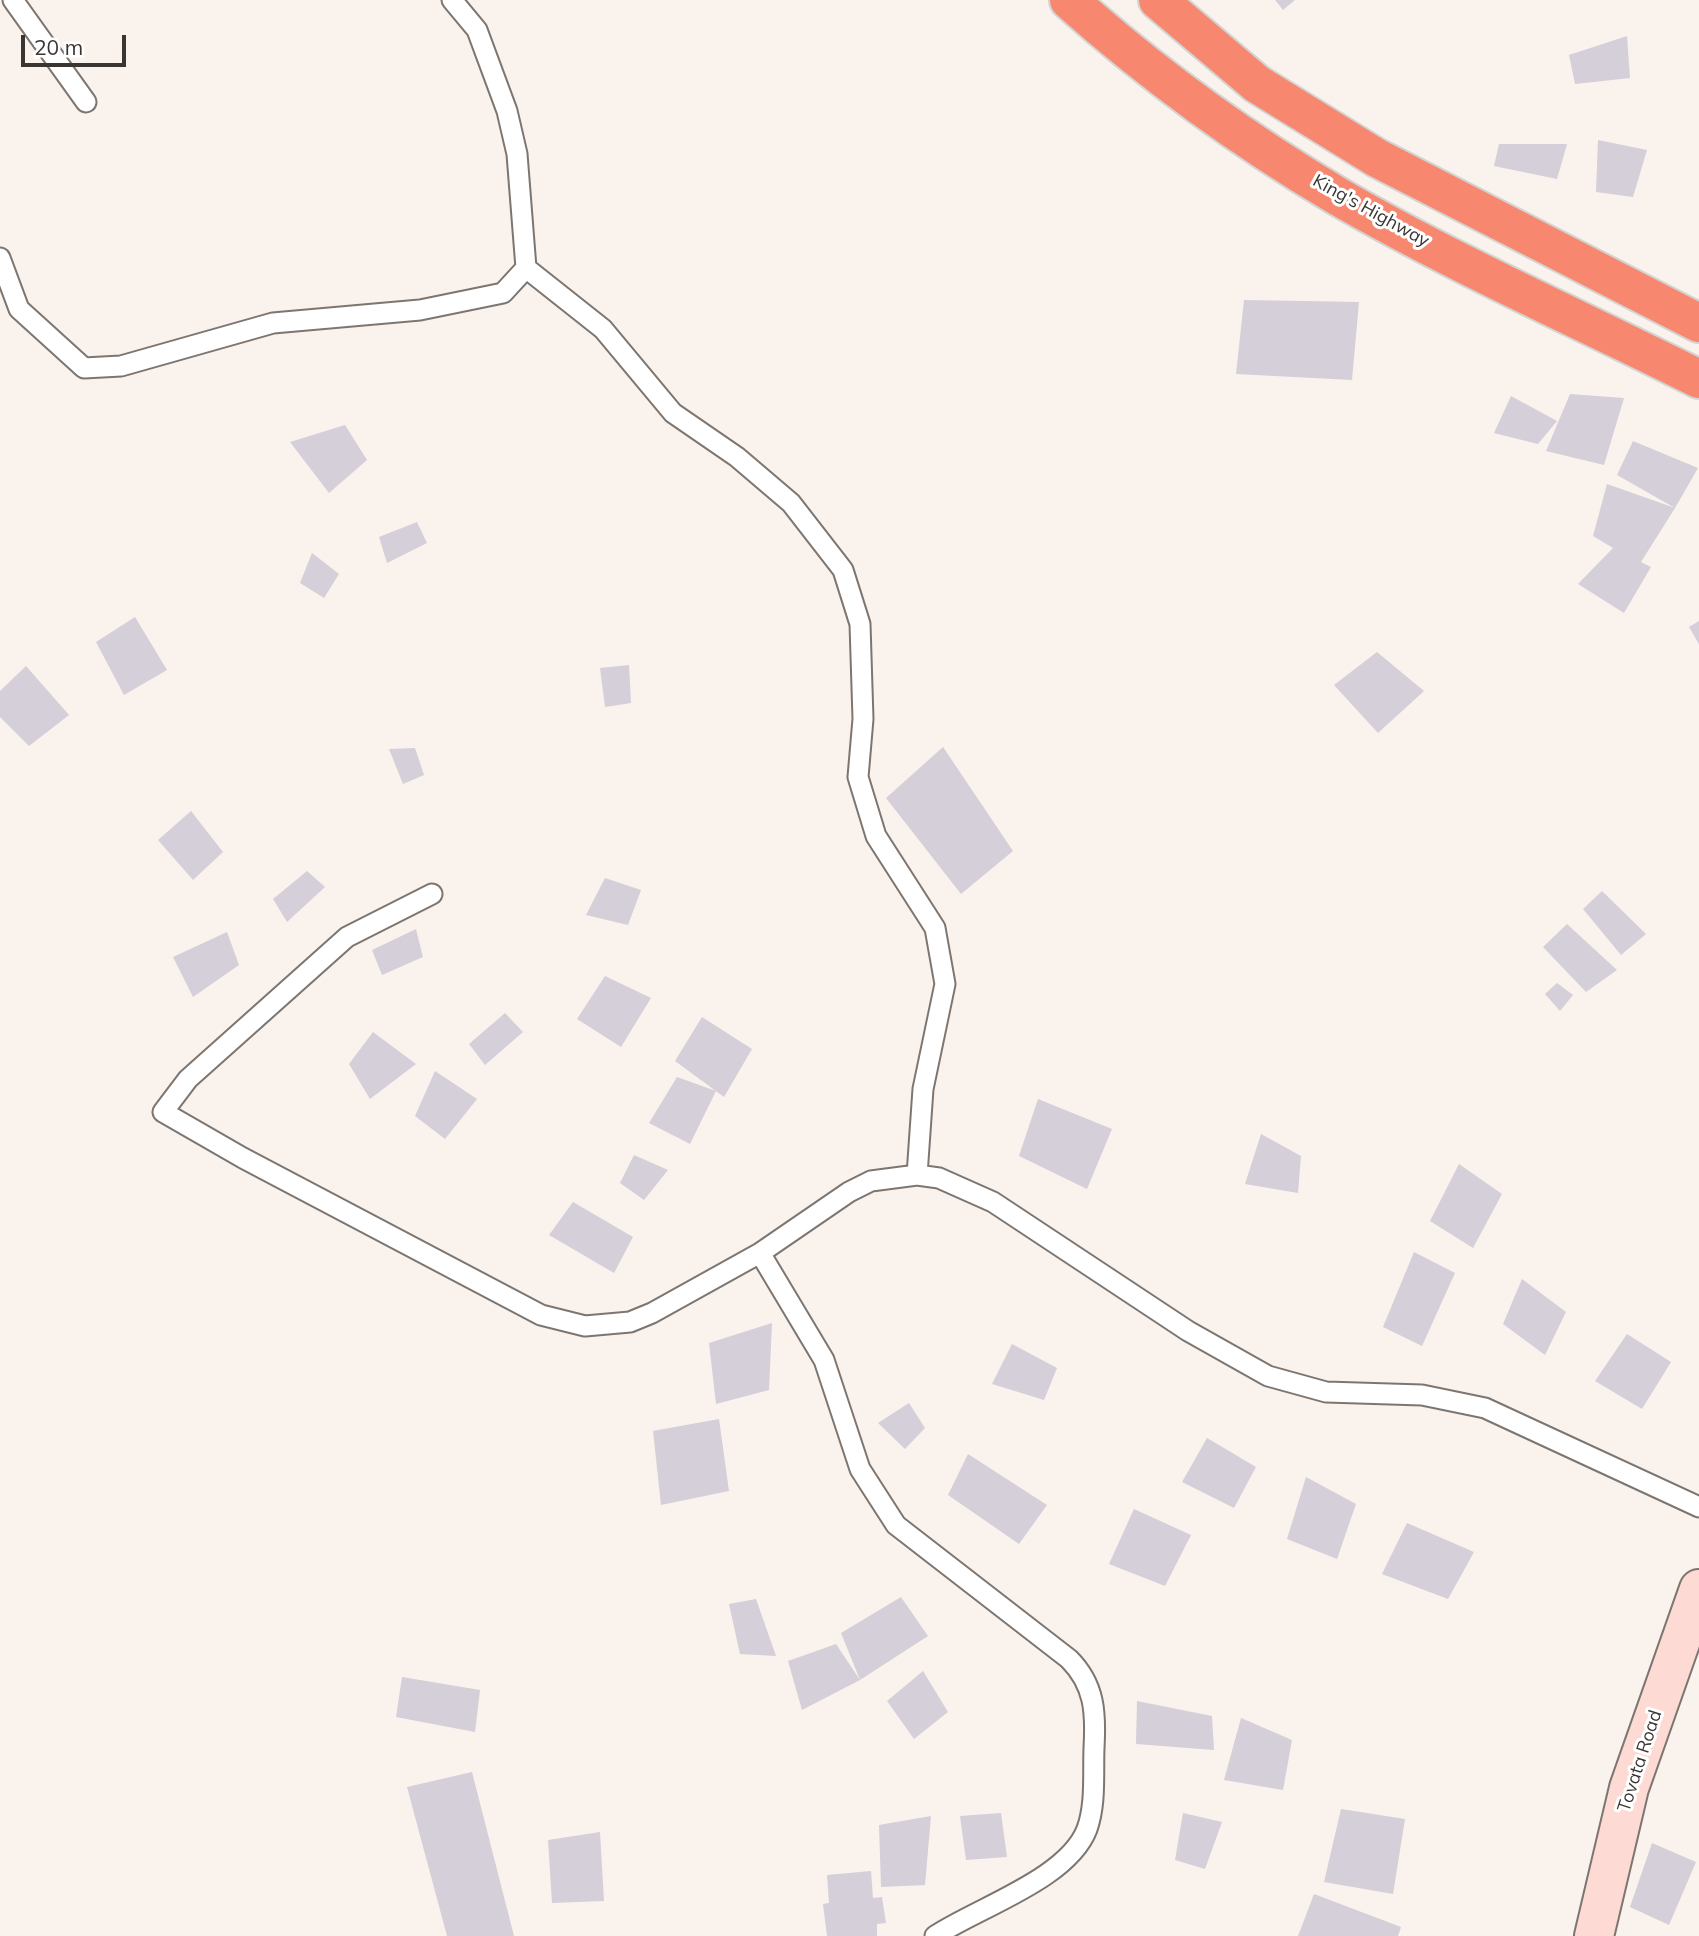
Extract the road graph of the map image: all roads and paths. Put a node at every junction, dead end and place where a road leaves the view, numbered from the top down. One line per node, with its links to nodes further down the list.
1 (13, 0): 5 (lane)
2 (452, 0): 7 (lane)
3 (1069, 0): 9 (highway, King's Highway)
4 (1158, 0): 8 (highway)
5 (86, 102)
6 (0, 258): 7 (lane)
7 (526, 268): 11 (lane)
8 (1699, 323)
9 (1699, 379)
10 (432, 894): 12 (lane)
11 (917, 1175): 12 (lane); 13 (lane)
12 (760, 1253): 15 (lane)
13 (1699, 1507)
14 (1699, 1589): 16 (street, Tovata Road)
15 (936, 1936)
16 (1594, 1936)

